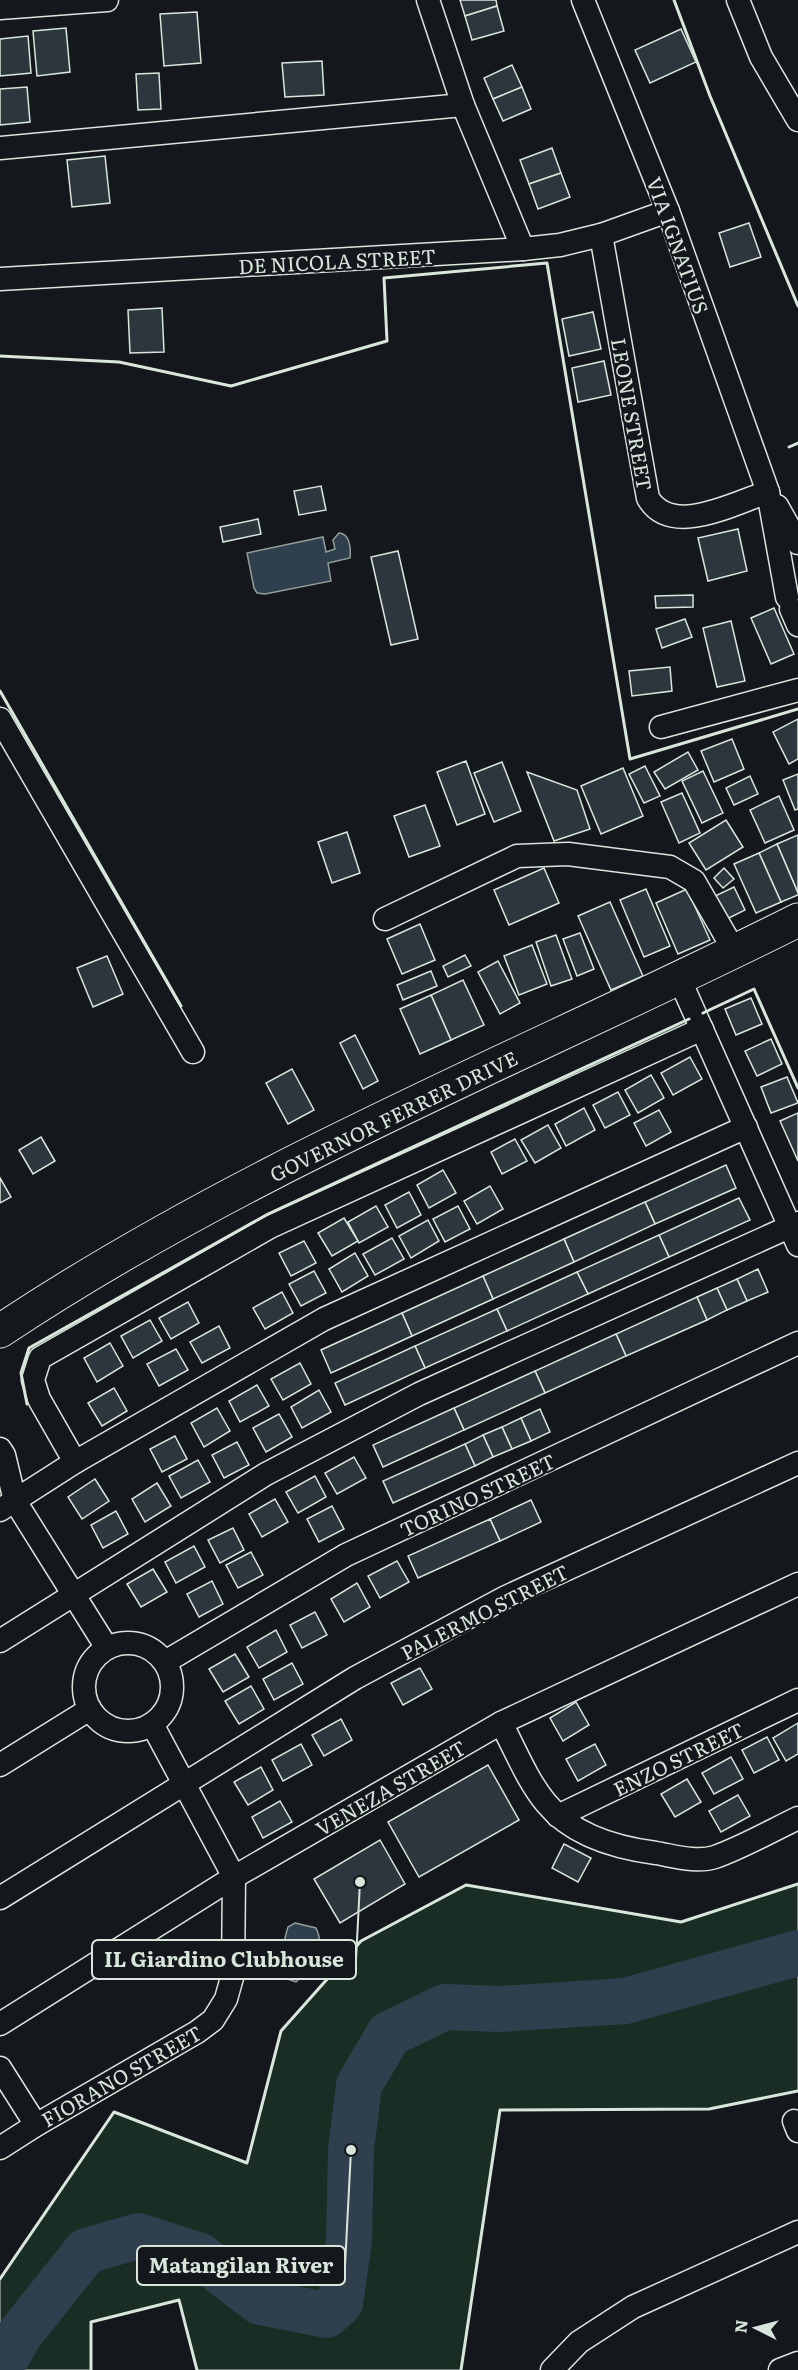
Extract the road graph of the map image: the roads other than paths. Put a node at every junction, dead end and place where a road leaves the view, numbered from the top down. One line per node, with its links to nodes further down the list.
1 (107, 0): 5 (street)
2 (428, 0): 6 (street)
3 (582, 0): 9 (street, VIA IGNATIUS)
4 (738, 0): 7 (street)
5 (0, 8)
6 (463, 105): 8 (street); 11 (street)
7 (798, 120)
8 (0, 148)
9 (668, 211): 10 (street, DE NICOLA STREET); 13 (street, VIA IGNATIUS)
10 (601, 235): 11 (street, DE NICOLA STREET); 13 (street, LEONE STREET)
11 (524, 249): 12 (street, DE NICOLA STREET)
12 (0, 279)
13 (768, 492): 14 (street, VIA IGNATIUS); 15 (street, VIA IGNATIUS)
14 (798, 543)
15 (792, 610)
16 (798, 690): 18 (street)
17 (0, 719): 24 (street)
18 (661, 727)
19 (385, 919): 21 (street)
20 (798, 920): 21 (main road, GOVERNOR FERRER DRIVE)
21 (735, 952): 22 (main road, GOVERNOR FERRER DRIVE)
22 (679, 978): 23 (street); 27 (main road, GOVERNOR FERRER DRIVE)
23 (702, 1029): 25 (street); 30 (street)
24 (193, 1052)
25 (746, 1126): 26 (street); 30 (street)
26 (795, 1231): 34 (street)
27 (0, 1331)
28 (798, 1343): 37 (street, TORINO STREET)
29 (0, 1449): 32 (street)
30 (75, 1462): 32 (street)
31 (798, 1463): 43 (street, PALERMO STREET)
32 (5, 1500): 34 (street)
33 (798, 1584): 40 (street, VENEZA STREET)
34 (74, 1595): 35 (street); 36 (street)
35 (0, 1641)
36 (107, 1648): 37 (street); 39 (street)
37 (165, 1662): 41 (street)
38 (798, 1700): 44 (street, ENZO STREET)
39 (90, 1709): 41 (street); 42 (street)
40 (501, 1723): 44 (street); 46 (street, VENEZA STREET)
41 (152, 1724): 43 (street, FIORANO STREET)
42 (0, 1765)
43 (184, 1785): 46 (street, FIORANO STREET); 47 (street, PALERMO STREET)
44 (558, 1816): 45 (street)
45 (798, 1818)
46 (234, 1877): 48 (street, VENEZA STREET); 50 (street, FIORANO STREET)
47 (0, 1898)
48 (0, 2024)
49 (0, 2068): 50 (street)
50 (36, 2125): 51 (street, FIORANO STREET)
51 (0, 2148)
52 (798, 2232): 54 (street)
53 (798, 2363): 55 (street)
54 (552, 2370)
55 (780, 2370)

